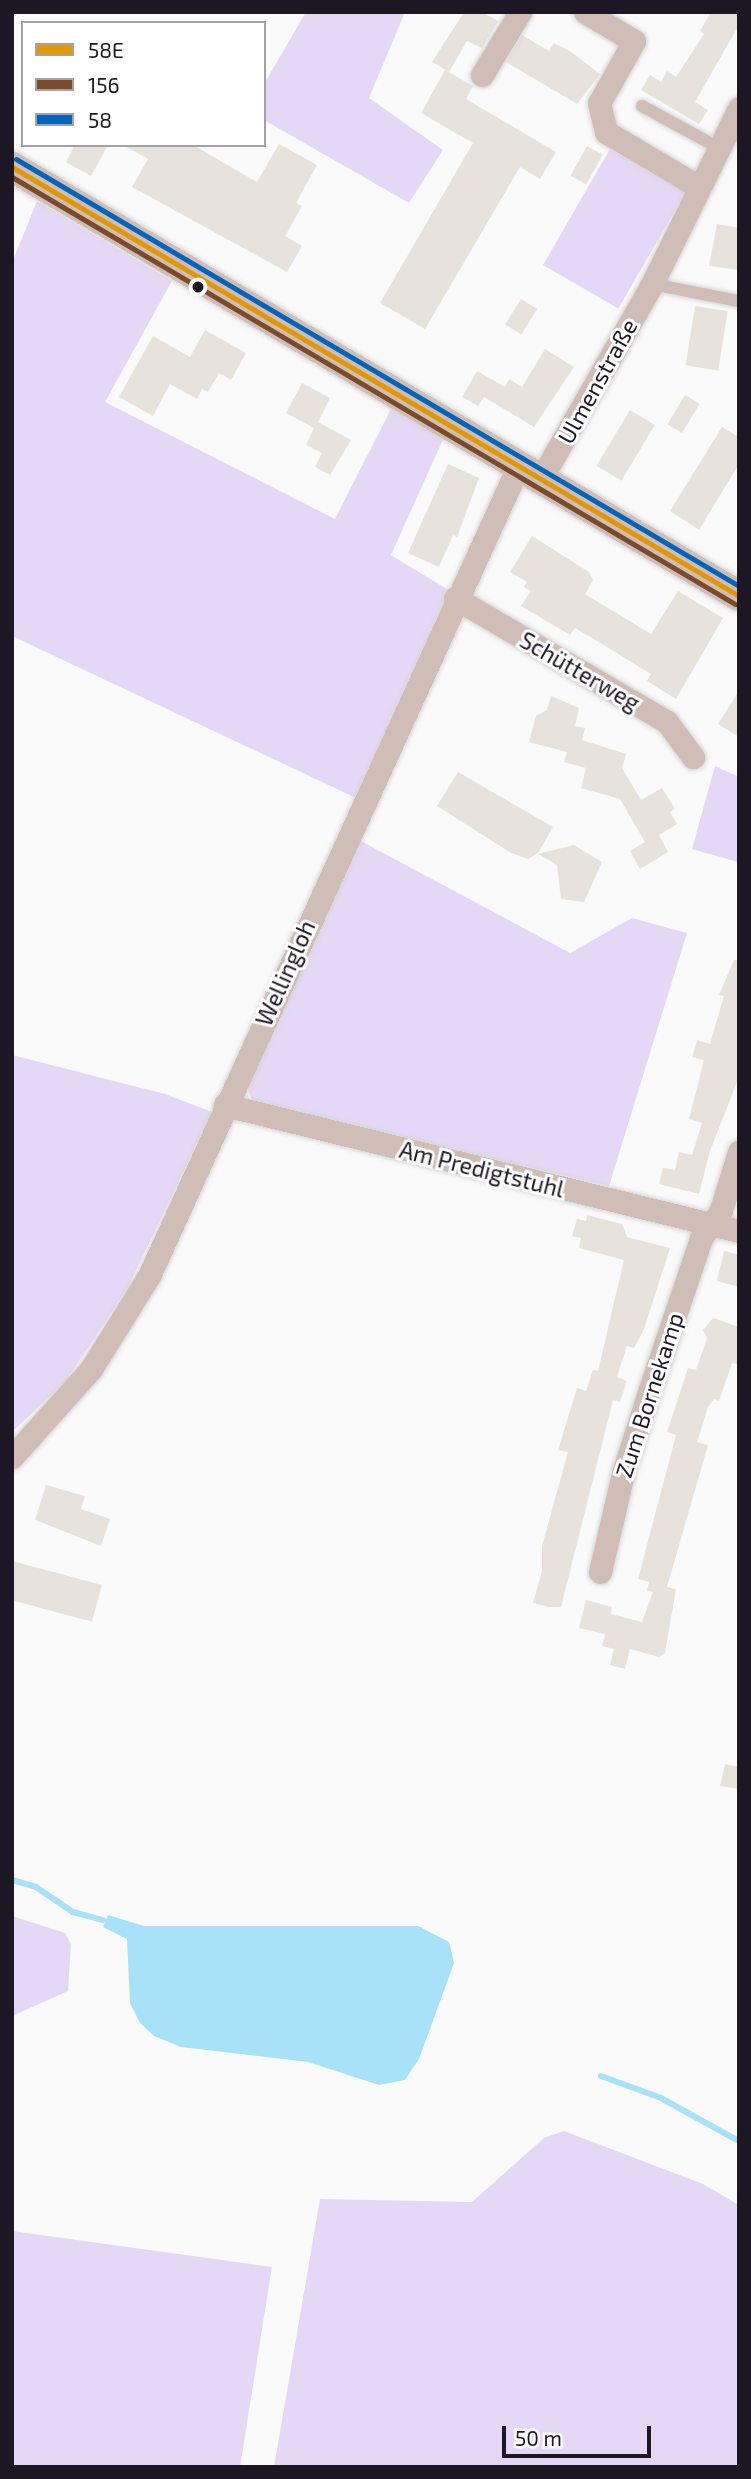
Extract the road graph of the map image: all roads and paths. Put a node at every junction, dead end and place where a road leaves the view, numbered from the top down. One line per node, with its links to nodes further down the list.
1 (520, 12): 3 (street)
2 (585, 12): 8 (street)
3 (482, 75)
4 (642, 106): 6 (lane)
5 (739, 108): 6 (street, Ulmenstraße)
6 (719, 148): 8 (street, Ulmenstraße)
7 (12, 167): 11 (street)
8 (699, 187): 9 (street, Ulmenstraße)
9 (652, 284): 10 (lane); 11 (street, Ulmenstraße)
10 (739, 301)
11 (531, 471): 12 (street); 13 (street, Wellingloh)
12 (739, 596)
13 (455, 598): 14 (street, Schütterweg); 15 (street, Wellingloh)
14 (693, 757)
15 (225, 1105): 17 (street, Am Predigtstuhl); 19 (street, Wellingloh)
16 (739, 1152): 17 (street, Zum Bornekamp)
17 (712, 1224): 18 (street, Am Predigtstuhl); 20 (street, Zum Bornekamp)
18 (739, 1231)
19 (12, 1457)
20 (600, 1572)

